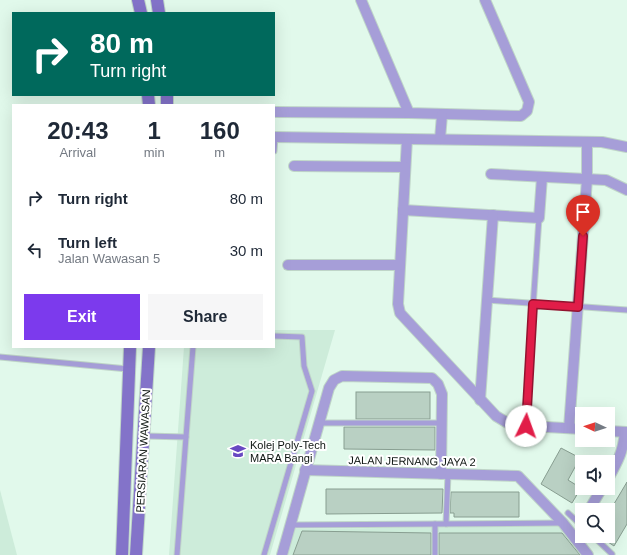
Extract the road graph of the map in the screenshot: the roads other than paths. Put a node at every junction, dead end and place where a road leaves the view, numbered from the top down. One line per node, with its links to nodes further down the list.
1 (138, 0): 5 (main road)
2 (157, 0): 6 (main road)
3 (362, 0): 8 (street)
4 (485, 0): 9 (street)
5 (141, 12)
6 (159, 12)
7 (275, 112): 8 (street)
8 (409, 114): 9 (street)
9 (442, 115): 12 (street)
10 (275, 137): 11 (street)
11 (406, 139): 12 (street); 16 (street)
12 (440, 139): 13 (street)
13 (587, 142): 14 (street); 19 (street)
14 (627, 147)
15 (294, 166): 16 (street)
16 (405, 167): 21 (street)
17 (491, 174): 18 (street)
18 (542, 177): 19 (street); 23 (street)
19 (587, 179): 20 (street); 28 (street)
20 (627, 190)
21 (403, 210): 22 (street); 25 (street)
22 (493, 216): 23 (street); 26 (street)
23 (539, 218): 27 (lane)
24 (288, 265): 25 (street)
25 (400, 265): 37 (street)
26 (487, 300): 27 (lane); 37 (street)
27 (533, 304): 28 (lane); 41 (lane)
28 (578, 307): 29 (lane); 42 (street)
29 (627, 310)
30 (275, 336): 62 (lane)
31 (130, 348): 36 (main road, PERSIARAN WAWASAN)
32 (144, 348): 36 (main road)
33 (149, 348): 38 (main road, PERSIARAN WAWASAN)
34 (193, 348): 47 (lane)
35 (0, 356): 36 (lane)
36 (128, 369): 38 (main road); 59 (main road, PERSIARAN WAWASAN)
37 (480, 400): 41 (street)
38 (145, 405): 46 (main road, PERSIARAN WAWASAN)
39 (319, 423): 40 (lane); 40 (street); 49 (street)
40 (443, 423): 50 (street)
41 (526, 426): 42 (street)
42 (569, 428): 43 (street)
43 (575, 428)
44 (615, 431): 45 (street)
45 (626, 432): 48 (street)
46 (145, 436): 47 (lane); 60 (main road, PERSIARAN WAWASAN)
47 (186, 437): 61 (lane)
48 (615, 466)
49 (305, 470): 50 (street, JALAN JERNANG JAYA 2); 56 (street)
50 (445, 474): 53 (street, JALAN JERNANG JAYA 2); 55 (lane)
51 (568, 513): 52 (lane)
52 (575, 518)
53 (563, 523): 55 (lane); 65 (street)
54 (435, 524): 55 (lane); 56 (lane); 64 (lane)
55 (446, 524)
56 (291, 525): 63 (street)
57 (600, 543): 58 (lane)
58 (612, 554)
59 (122, 555)
60 (136, 555)
61 (177, 555)
62 (264, 555)
63 (282, 555)
64 (435, 555)
65 (588, 555)

